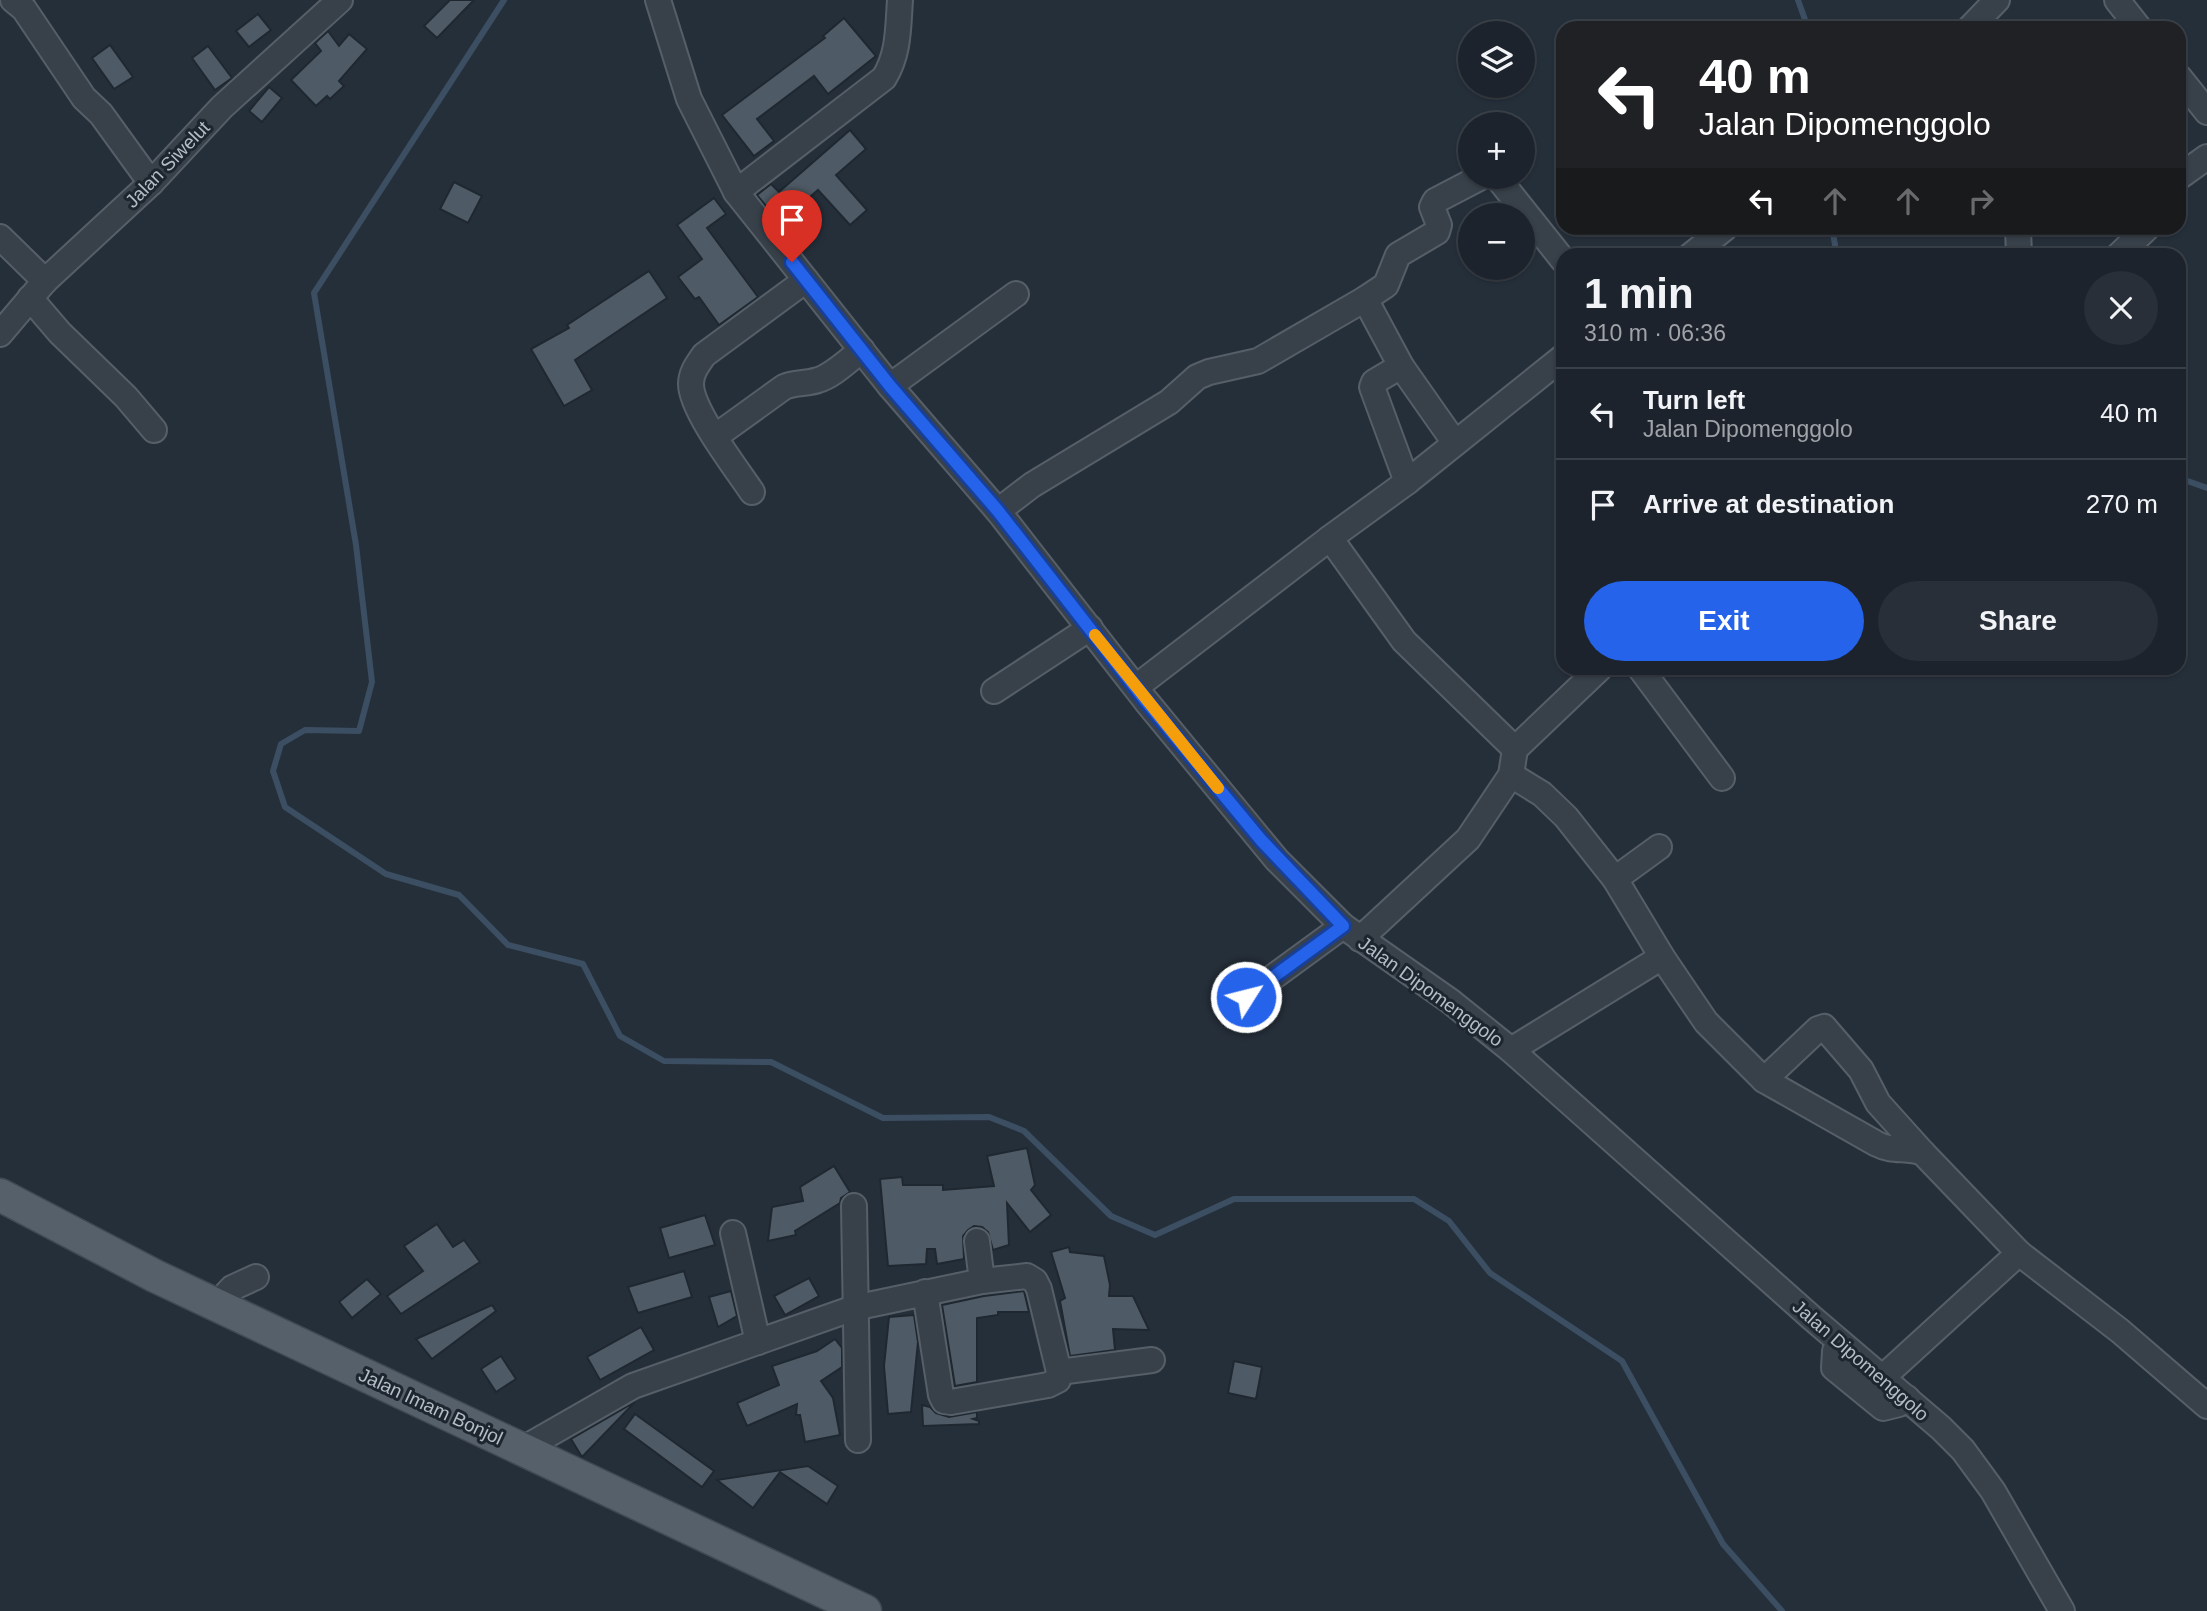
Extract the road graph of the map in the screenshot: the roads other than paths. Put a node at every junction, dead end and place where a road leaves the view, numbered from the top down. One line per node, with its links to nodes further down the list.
1 (13, 0): 13 (street)
2 (340, 0): 13 (street, Jalan Siwelut)
3 (657, 0): 16 (street, Jalan Dipomenggolo)
4 (901, 0): 16 (street)
5 (1997, 0): 7 (street)
6 (2117, 0): 8 (street)
7 (1977, 21)
8 (2134, 21)
9 (2186, 86): 10 (street)
10 (2207, 112)
11 (2207, 157): 12 (street)
12 (2186, 172)
13 (151, 183): 24 (street, Jalan Siwelut)
14 (1458, 189): 26 (street)
15 (1507, 189): 22 (street)
16 (736, 192): 23 (street, Jalan Dipomenggolo)
17 (1716, 235): 20 (street)
18 (2140, 235): 21 (street)
19 (0, 237): 24 (street)
20 (1699, 248)
21 (2126, 248)
22 (1556, 251)
23 (806, 280): 28 (street, Jalan Dipomenggolo); 33 (street)
24 (38, 289): 27 (street, Jalan Siwelut); 32 (street)
25 (1016, 294): 31 (street)
26 (1365, 299): 30 (street); 37 (street)
27 (0, 334)
28 (862, 350): 31 (street, Jalan Dipomenggolo); 33 (street)
29 (1556, 363): 34 (street)
30 (1401, 366): 34 (street); 35 (street)
31 (890, 386): 37 (street, Jalan Dipomenggolo)
32 (154, 430)
33 (716, 436): 36 (street)
34 (1455, 443): 35 (street)
35 (1407, 482): 38 (street)
36 (752, 492)
37 (998, 511): 39 (street, Jalan Dipomenggolo)
38 (1330, 538): 42 (street); 44 (street)
39 (1090, 628): 42 (street, Jalan Dipomenggolo); 43 (street)
40 (1593, 675): 44 (street)
41 (1645, 675): 46 (street)
42 (1136, 687): 49 (street, Jalan Dipomenggolo)
43 (994, 691)
44 (1515, 749): 45 (street)
45 (1511, 775): 48 (street); 49 (street)
46 (1721, 778)
47 (1659, 846): 48 (street)
48 (1615, 879): 50 (street)
49 (1351, 932): 51 (street); 52 (street, Jalan Dipomenggolo)
50 (1662, 957): 52 (street); 53 (street)
51 (1246, 997)
52 (1511, 1050): 66 (street, Jalan Dipomenggolo)
53 (1764, 1080): 54 (street); 54 (street)
54 (1923, 1153): 59 (street)
55 (0, 1195): 63 (main road, Jalan Imam Bonjol)
56 (854, 1206): 64 (street)
57 (733, 1233): 65 (street)
58 (977, 1241): 61 (street)
59 (2019, 1253): 69 (street); 71 (street)
60 (256, 1277): 63 (street)
61 (982, 1281): 62 (street); 68 (street)
62 (925, 1292): 64 (street); 68 (street)
63 (216, 1305): 73 (main road, Jalan Imam Bonjol)
64 (854, 1308): 65 (street); 72 (street)
65 (758, 1342): 73 (street)
66 (1841, 1344): 69 (street, Jalan Dipomenggolo); 70 (street)
67 (1152, 1360): 68 (street)
68 (1059, 1372)
69 (1882, 1378): 70 (street, Jalan Dipomenggolo)
70 (1907, 1398): 75 (street, Jalan Dipomenggolo)
71 (2207, 1406)
72 (858, 1440)
73 (523, 1449): 74 (main road, Jalan Imam Bonjol)
74 (865, 1611)
75 (2062, 1611)

